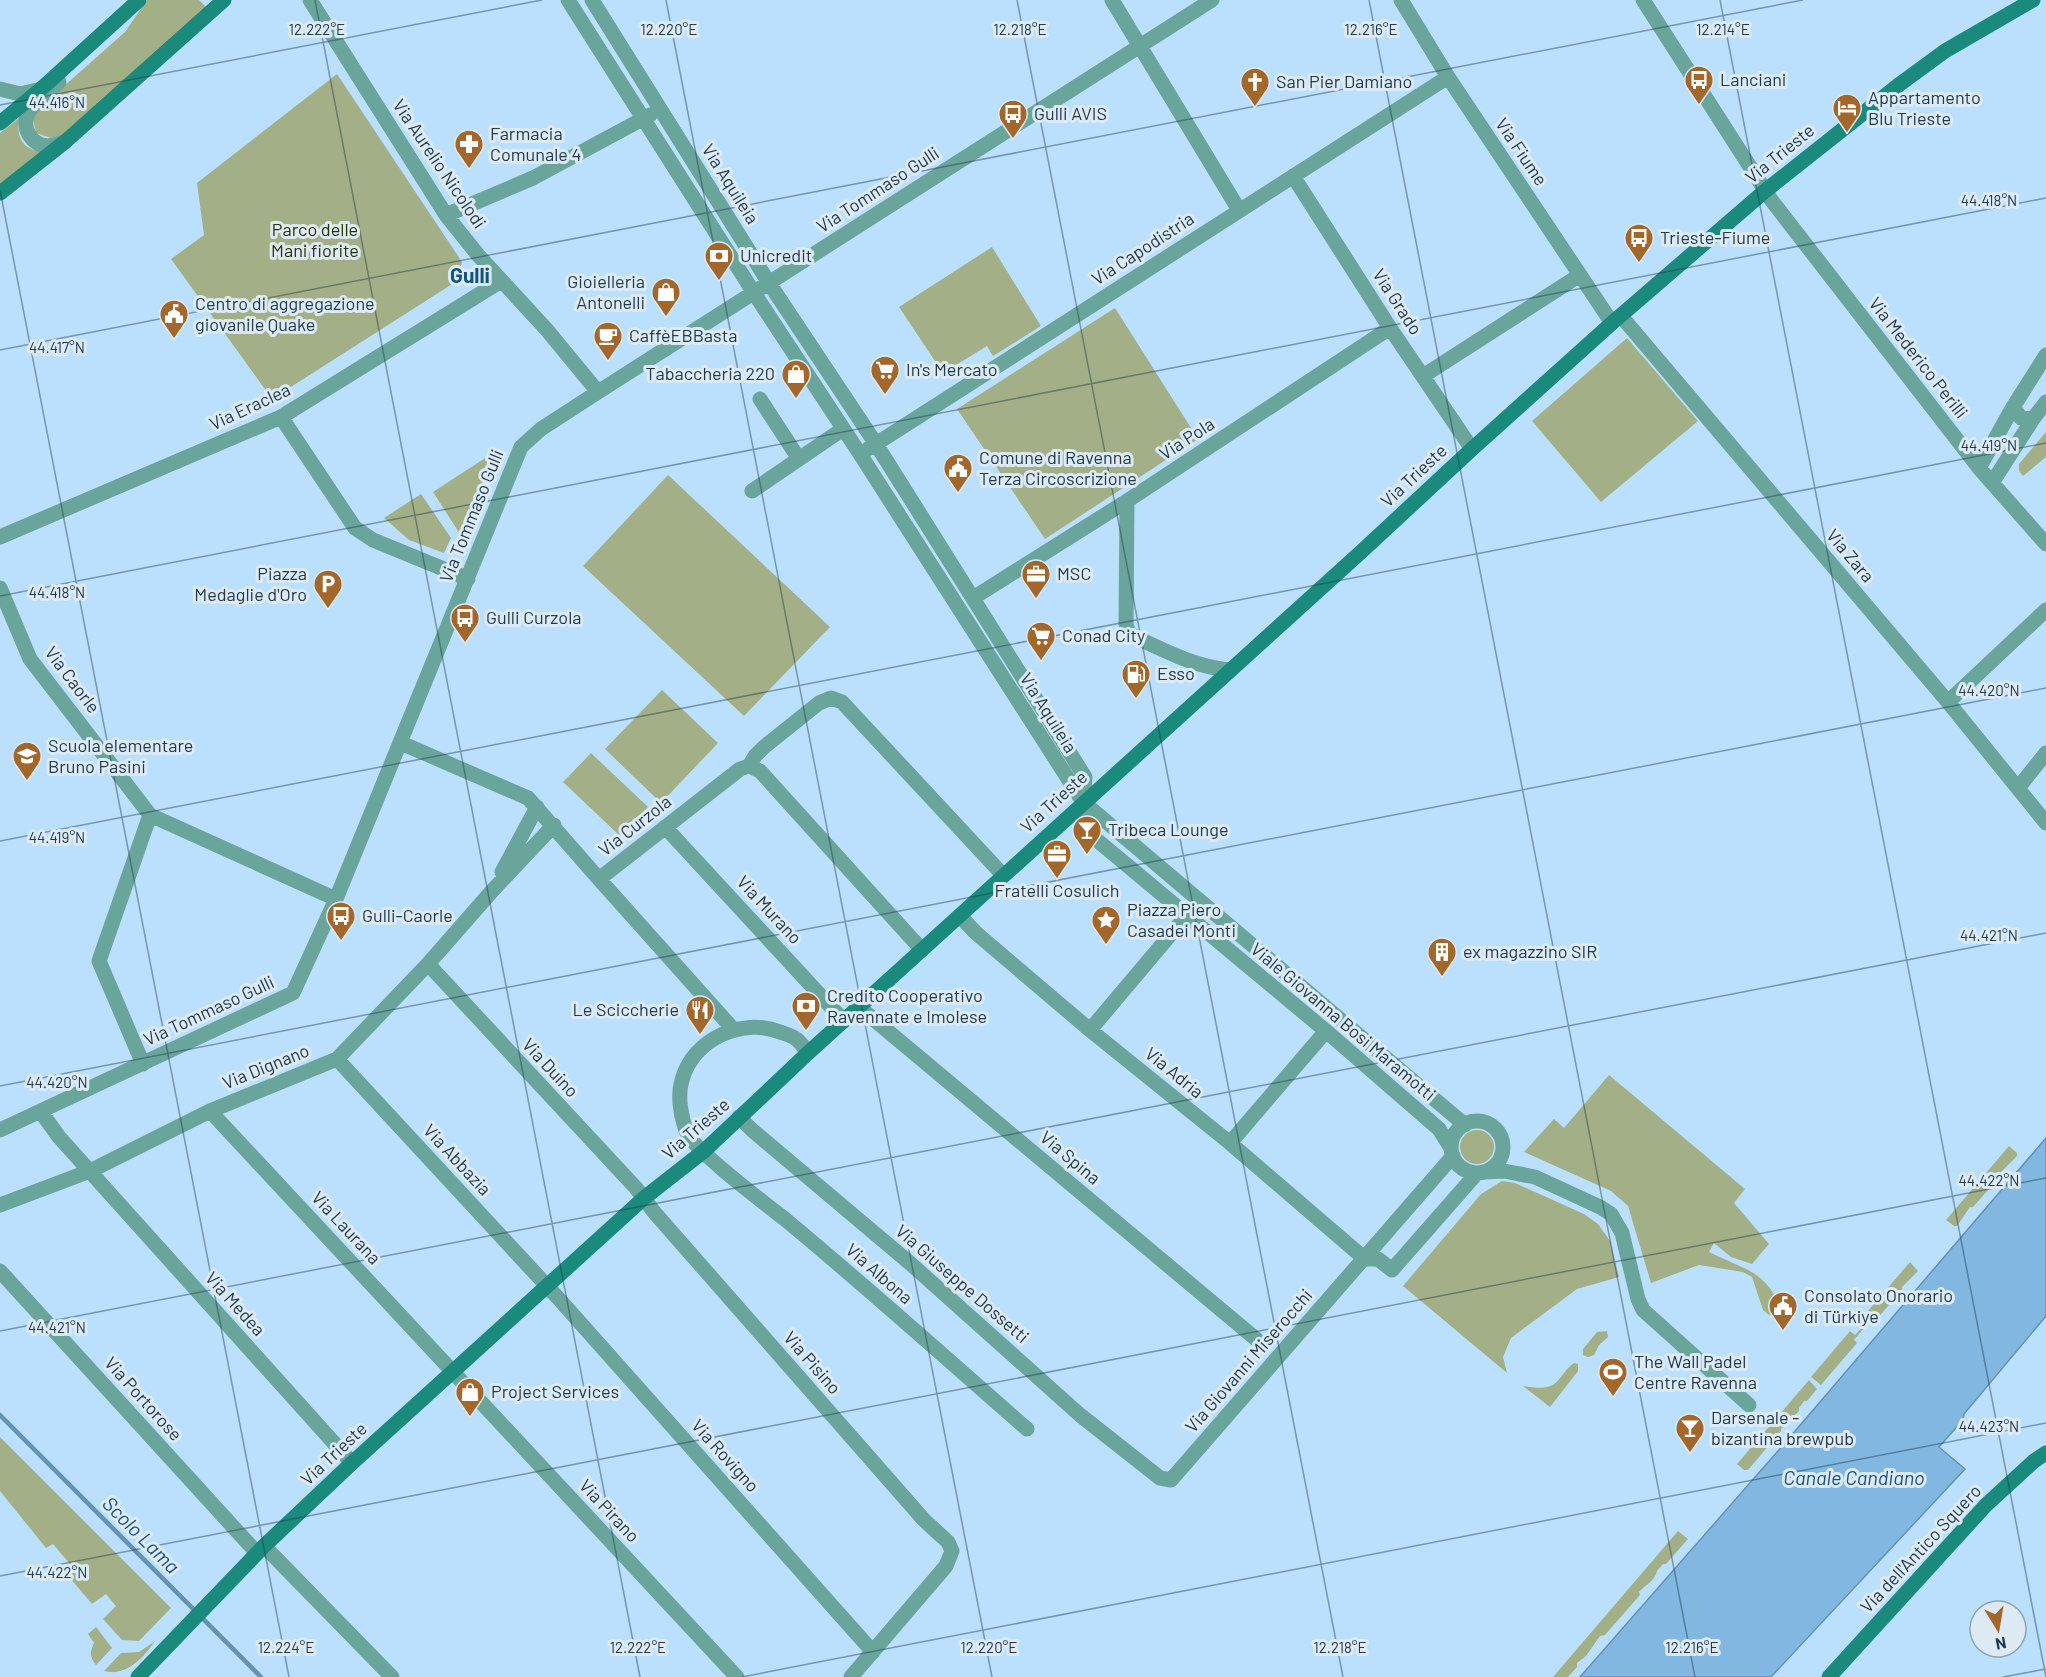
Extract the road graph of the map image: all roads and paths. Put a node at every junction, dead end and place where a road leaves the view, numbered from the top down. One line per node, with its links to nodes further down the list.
1 (224, 0): 18 (street)
2 (310, 0): 23 (street, Via Aurelio Nicolodi)
3 (568, 0): 16 (street, Via Aquileia)
4 (592, 0): 15 (street, Via Aquileia)
5 (1112, 0): 11 (street)
6 (1212, 0): 11 (street, Via Tommaso Gulli)
7 (1401, 0): 12 (street, Via Fiume)
8 (1643, 0): 20 (street, Via Mederico Perilli)
9 (2033, 0): 20 (street, Via Trieste)
10 (136, 3): 14 (street); 18 (street)
11 (1140, 45): 22 (street); 26 (street, Via Tommaso Gulli)
12 (1448, 77): 19 (street, Via Capodistria); 24 (street, Via Fiume)
13 (0, 89): 14 (street)
14 (41, 89): 17 (street)
15 (660, 110): 16 (street); 26 (street, Via Aquileia)
16 (643, 119): 23 (street); 27 (street, Via Aquileia)
17 (0, 123)
18 (66, 141): 21 (street)
19 (1293, 176): 22 (street, Via Capodistria); 29 (street, Via Grado)
20 (1765, 191): 28 (street, Via Trieste); 43 (street, Via Mederico Perilli)
21 (0, 193)
22 (1239, 210): 39 (street, Via Capodistria)
23 (446, 215): 25 (street, Via Aurelio Nicolodi)
24 (1580, 275): 28 (street, Via Fiume); 31 (street)
25 (501, 281): 32 (street, Via Aurelio Nicolodi); 36 (street, Via Eraclea)
26 (769, 283): 27 (street, Via Tommaso Gulli); 39 (street, Via Aquileia)
27 (753, 293): 32 (street, Via Tommaso Gulli); 38 (street, Via Aquileia)
28 (1616, 319): 40 (street, Via Trieste); 54 (street, Via Zara)
29 (1390, 328): 31 (street, Via Grado); 46 (street, Via Pola)
30 (2046, 355): 35 (street)
31 (1423, 376): 40 (street, Via Grado)
32 (598, 392): 49 (street, Via Tommaso Gulli)
33 (760, 399): 42 (street)
34 (2046, 402): 37 (street)
35 (2013, 407): 37 (street); 43 (street)
36 (281, 417): 47 (street, Via Eraclea); 49 (street)
37 (2033, 419): 44 (street)
38 (843, 429): 41 (street, Via Aquileia); 42 (street)
39 (876, 444): 41 (street, Via Capodistria); 51 (street, Via Aquileia)
40 (1472, 449): 53 (street, Via Trieste)
41 (860, 454): 59 (street, Via Aquileia)
42 (799, 459): 45 (street)
43 (1979, 468): 44 (street, Via Mederico Perilli)
44 (1992, 483): 48 (street, Via Mederico Perilli)
45 (752, 491)
46 (1127, 501): 51 (street, Via Pola); 53 (street)
47 (0, 537)
48 (2046, 544)
49 (468, 579): 55 (street, Via Tommaso Gulli)
50 (0, 588): 61 (street, Via Caorle)
51 (973, 598): 59 (street, Via Aquileia)
52 (2046, 610): 54 (street)
53 (1229, 670): 59 (street, Via Trieste)
54 (1948, 702): 58 (street, Via Zara)
55 (401, 743): 60 (street, Via Curzola); 68 (street, Via Tommaso Gulli)
56 (2046, 753): 58 (street)
57 (749, 766): 64 (street, Via Curzola); 65 (street, Via Curzola); 71 (street)
58 (2018, 788): 62 (street, Via Zara)
59 (1083, 802): 65 (street, Via Trieste); 69 (street, Viale Giovanna Bosi Maramotti); 85 (street, Viale Giovanna Bosi Maramotti)
60 (537, 807): 63 (street, Via Curzola); 67 (street, Via Dignano)
61 (150, 815): 68 (street, Via Caorle); 80 (street)
62 (2046, 823)
63 (554, 825): 66 (street, Via Curzola); 67 (street, Via Dignano)
64 (665, 827): 66 (street, Via Curzola); 74 (street, Via Murano)
65 (1003, 875): 70 (street, Via Trieste)
66 (603, 884): 75 (street)
67 (492, 891): 72 (street, Via Dignano)
68 (336, 899): 80 (street, Via Tommaso Gulli)
69 (1187, 915): 76 (street); 77 (street, Viale Giovanna Bosi Maramotti)
70 (960, 916): 71 (street, Via Trieste); 76 (street, Via Adria)
71 (922, 950): 73 (street, Via Trieste)
72 (428, 964): 79 (street, Via Dignano); 94 (street, Via Duino)
73 (859, 1007): 74 (street, Via Trieste); 99 (street, Via Spina)
74 (844, 1021): 78 (street, Via Trieste)
75 (733, 1029): 78 (street); 89 (street, Via Albona)
76 (1090, 1030): 87 (street, Via Adria)
77 (1326, 1031): 87 (street); 90 (street, Viale Giovanna Bosi Maramotti)
78 (808, 1053): 84 (street, Via Trieste)
79 (337, 1059): 82 (street, Via Dignano); 98 (street, Via Abbazia)
80 (143, 1064): 81 (street, Via Tommaso Gulli)
81 (60, 1103): 83 (street, Via Tommaso Gulli); 91 (street, Via Medea)
82 (210, 1111): 91 (street, Via Dignano); 100 (street, Via Laurana)
83 (41, 1112): 86 (street, Via Tommaso Gulli); 91 (street, Via Medea)
84 (740, 1117): 89 (street, Via Trieste); 105 (street, Via Giuseppe Dossetti)
85 (1465, 1125): 88 (street); 90 (street)
86 (0, 1130)
87 (1230, 1143): 96 (street, Via Adria)
88 (1503, 1147): 92 (street); 93 (street)
89 (704, 1151): 94 (street, Via Trieste); 102 (street, Via Albona)
90 (1452, 1152): 92 (street); 96 (street, Via Giovanni Miserocchi)
91 (86, 1166): 95 (street, Via Dignano); 104 (street, Via Medea)
92 (1481, 1172): 93 (street); 96 (street)
93 (1534, 1177): 101 (street)
94 (644, 1198): 98 (street, Via Trieste); 107 (street, Via Pisino)
95 (0, 1205)
96 (1365, 1259): 105 (street, Via Giovanni Miserocchi)
97 (0, 1271): 106 (street, Via Portorose)
98 (548, 1287): 100 (street, Via Trieste); 107 (street, Via Rovigno)
99 (1256, 1339)
100 (453, 1371): 104 (street, Via Trieste); 110 (street, Via Pirano)
101 (1749, 1405)
102 (1027, 1429)
103 (2046, 1453): 112 (street, Via dell'Antico Squero)
104 (352, 1463): 106 (street, Via Trieste)
105 (1160, 1478)
106 (261, 1550): 108 (street, Via Trieste); 109 (street, Via Portorose)
107 (873, 1652): 111 (street)
108 (138, 1677)
109 (392, 1677)
110 (737, 1677)
111 (851, 1677)
112 (1829, 1677)

